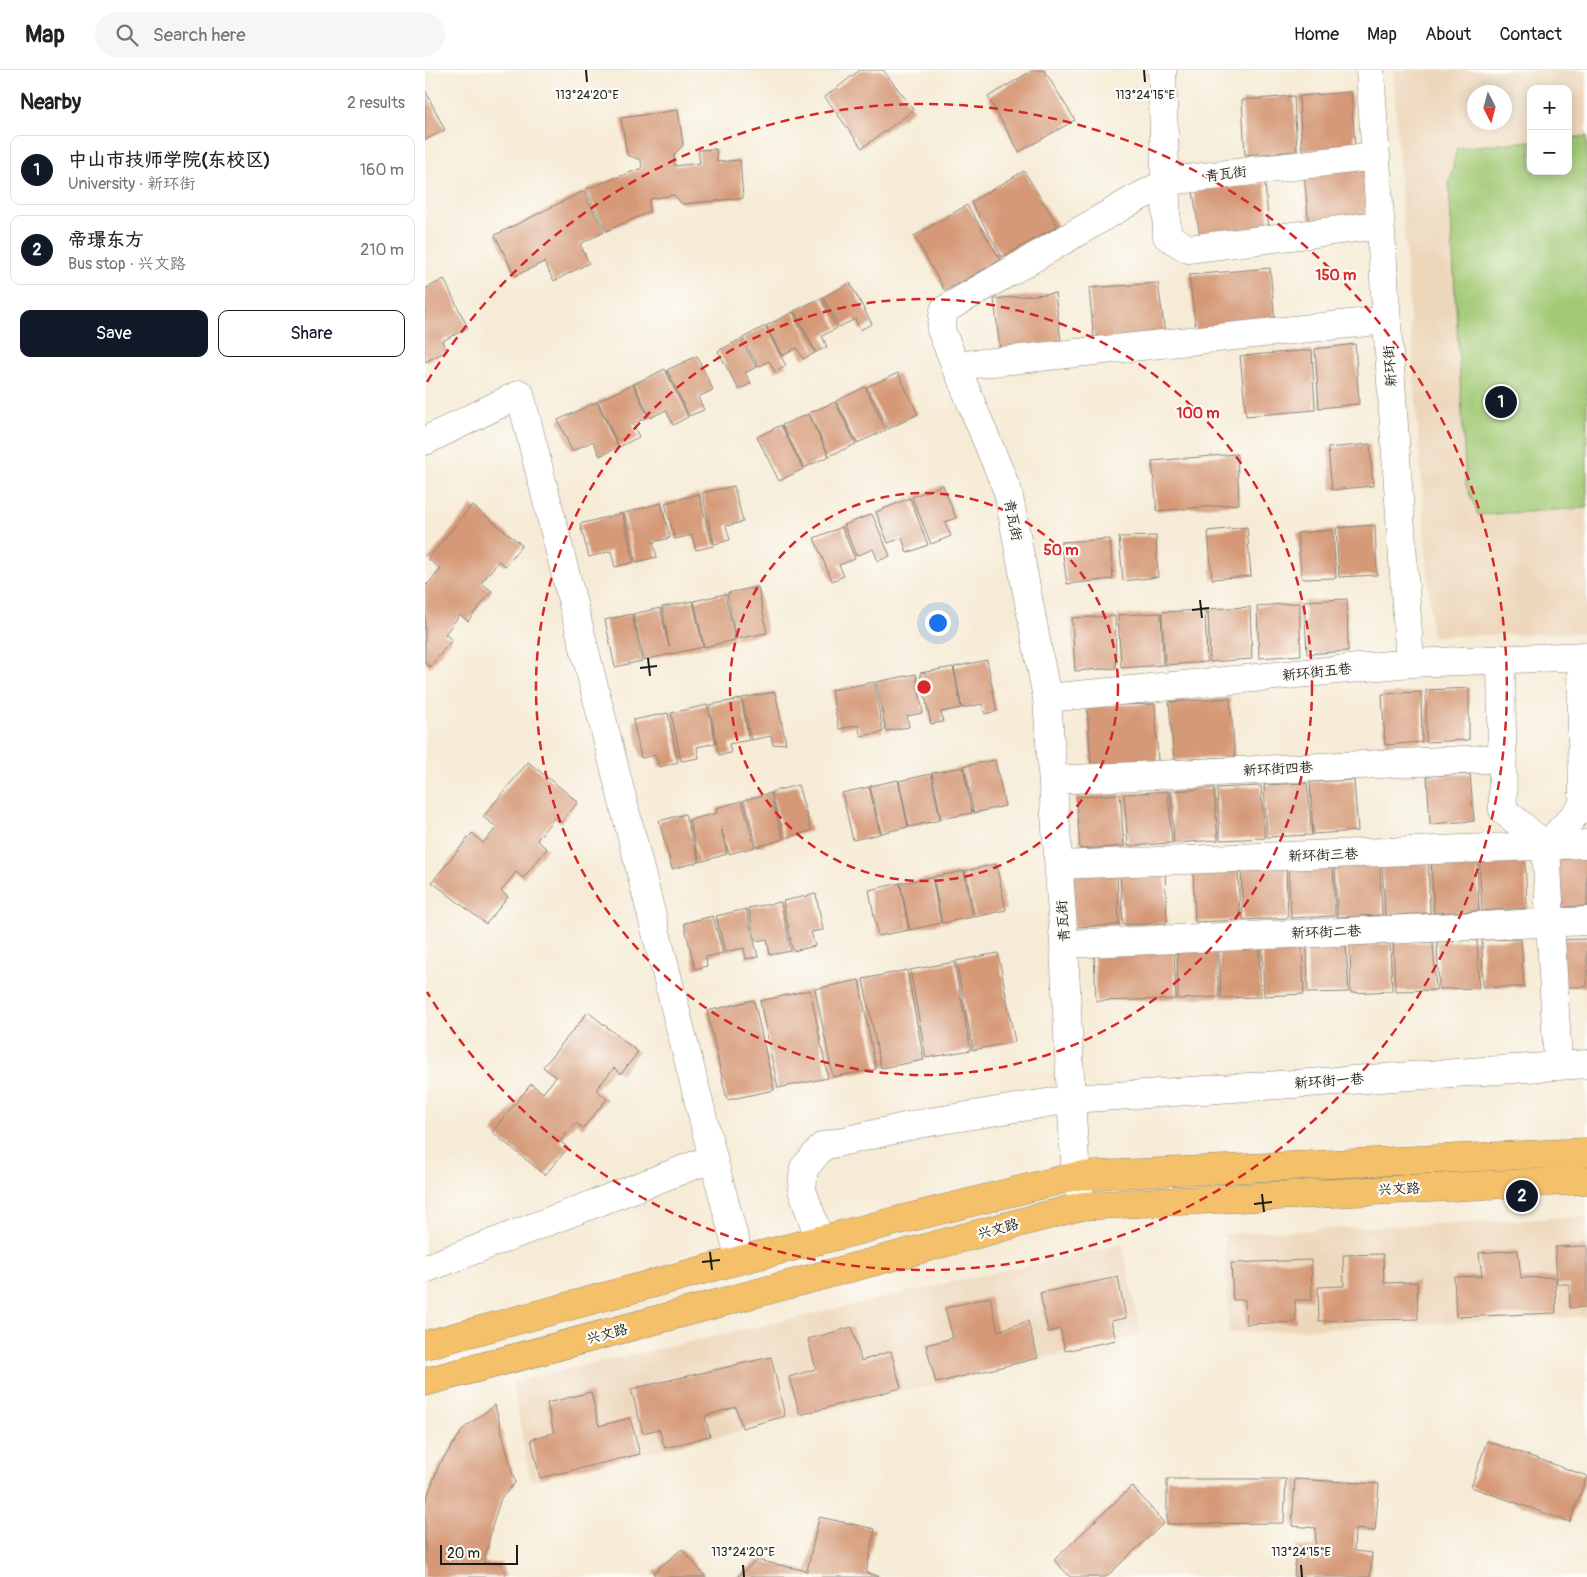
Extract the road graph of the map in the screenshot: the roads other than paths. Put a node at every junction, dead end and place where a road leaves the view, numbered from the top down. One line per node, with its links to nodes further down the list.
1 (1162, 70): 4 (street)
2 (1370, 70): 3 (street, 新环街)
3 (1376, 156): 4 (street, 青瓦街); 5 (street, 新环街)
4 (1166, 183): 5 (street); 7 (street, 青瓦街)
5 (1380, 224): 6 (street, 新环街)
6 (1387, 320): 7 (street); 11 (street, 新环街)
7 (955, 366): 12 (street, 青瓦街)
8 (425, 441): 26 (street)
9 (1584, 656): 10 (street, 新环街五巷); 13 (street)
10 (1501, 659): 11 (street, 新环街五巷); 14 (street)
11 (1410, 663): 12 (street, 新环街五巷)
12 (1047, 698): 15 (street, 青瓦街)
13 (1585, 751): 17 (street)
14 (1503, 758): 15 (street, 新环街四巷); 17 (street)
15 (1053, 780): 18 (street, 青瓦街)
16 (1587, 844): 17 (street, 新环街三巷)
17 (1546, 846): 18 (street, 新环街三巷); 20 (street)
18 (1059, 865): 21 (street, 青瓦街)
19 (1587, 921): 20 (street, 新环街二巷)
20 (1551, 923): 21 (street, 新环街二巷); 23 (street)
21 (1064, 944): 24 (street, 青瓦街)
22 (1587, 1064): 23 (street, 新环街一巷)
23 (1558, 1065): 24 (street, 新环街一巷)
24 (1071, 1100): 27 (street, 青瓦街); 30 (street, 新环街一巷)
25 (1587, 1152): 27 (main road, 兴文路)
26 (713, 1158): 31 (street); 32 (street)
27 (1076, 1176): 29 (street, 青瓦街); 30 (main road, 兴文路)
28 (1587, 1180): 29 (main road, 兴文路)
29 (1082, 1206): 34 (main road, 兴文路)
30 (820, 1240): 31 (main road, 兴文路)
31 (740, 1260): 33 (main road, 兴文路)
32 (425, 1269)
33 (425, 1345)
34 (425, 1382)

